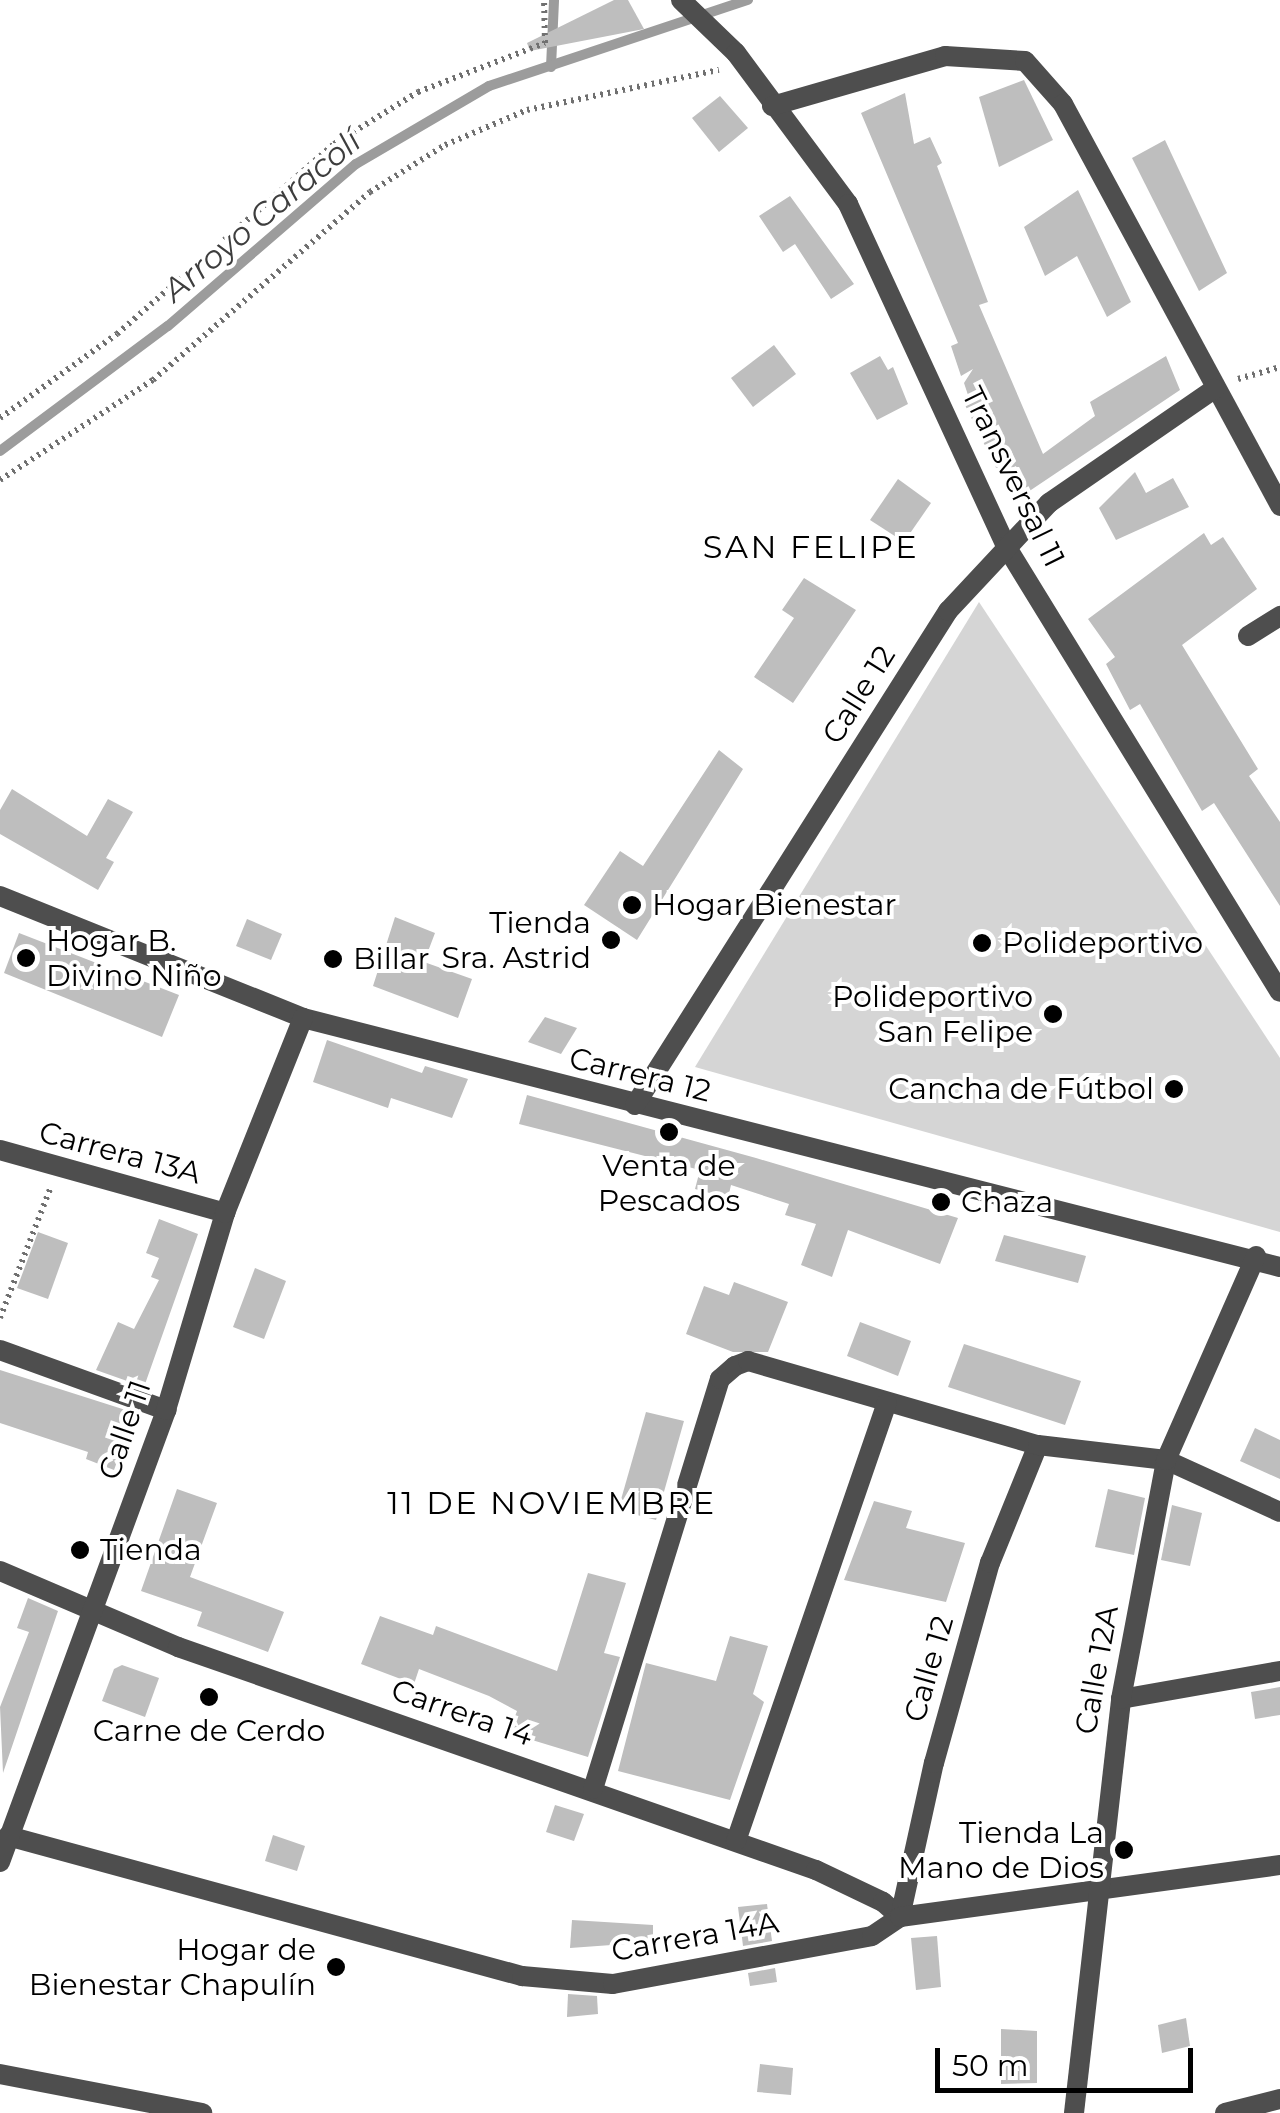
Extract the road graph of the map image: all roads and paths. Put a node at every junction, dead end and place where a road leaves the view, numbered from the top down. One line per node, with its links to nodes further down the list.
1 (544, 0): 7 (path)
2 (681, 0): 3 (street, Transversal 11)
3 (740, 59): 4 (street, Transversal 11); 8 (path)
4 (772, 106): 6 (street); 10 (street, Transversal 11)
5 (1280, 366): 6 (path)
6 (1214, 389): 9 (street); 10 (street, Calle 12)
7 (0, 418)
8 (0, 480)
9 (1280, 506)
10 (1006, 546): 14 (street, Transversal 11); 16 (street, Calle 12)
11 (1280, 616): 12 (street)
12 (1248, 636)
13 (0, 896): 15 (street, Carrera 12)
14 (1280, 992)
15 (303, 1018): 16 (street, Carrera 12); 19 (street, Calle 11)
16 (635, 1105): 20 (street, Carrera 12)
17 (0, 1150): 18 (street, Carrera 13A)
18 (57, 1169): 19 (street, Carrera 13A); 22 (path)
19 (225, 1213): 25 (street, Calle 11)
20 (1256, 1256): 21 (street, Carrera 12); 27 (street, Calle 12A)
21 (1280, 1267)
22 (0, 1318)
23 (0, 1350): 25 (street)
24 (887, 1403): 26 (street); 33 (street); 35 (street)
25 (166, 1410): 30 (street, Calle 11)
26 (1038, 1445): 27 (street); 39 (street, Calle 12)
27 (1166, 1460): 28 (street); 32 (street, Calle 12A)
28 (1280, 1512)
29 (0, 1571): 30 (street, Carrera 14)
30 (94, 1607): 33 (street, Carrera 14); 34 (street, Calle 11)
31 (1280, 1671): 32 (street)
32 (1121, 1699): 38 (street, Calle 12A)
33 (593, 1789): 35 (street, Carrera 14)
34 (8, 1836): 36 (street, Calle 11); 39 (street, Carrera 14A)
35 (736, 1841): 39 (street, Carrera 14)
36 (0, 1862)
37 (1280, 1865): 38 (street, Carrera 14A)
38 (1094, 1892): 39 (street, Carrera 14A); 43 (street, Calle 12A)
39 (900, 1917)
40 (0, 2074): 42 (street)
41 (1280, 2099): 44 (street)
42 (202, 2113)
43 (1074, 2113)
44 (1225, 2113)

